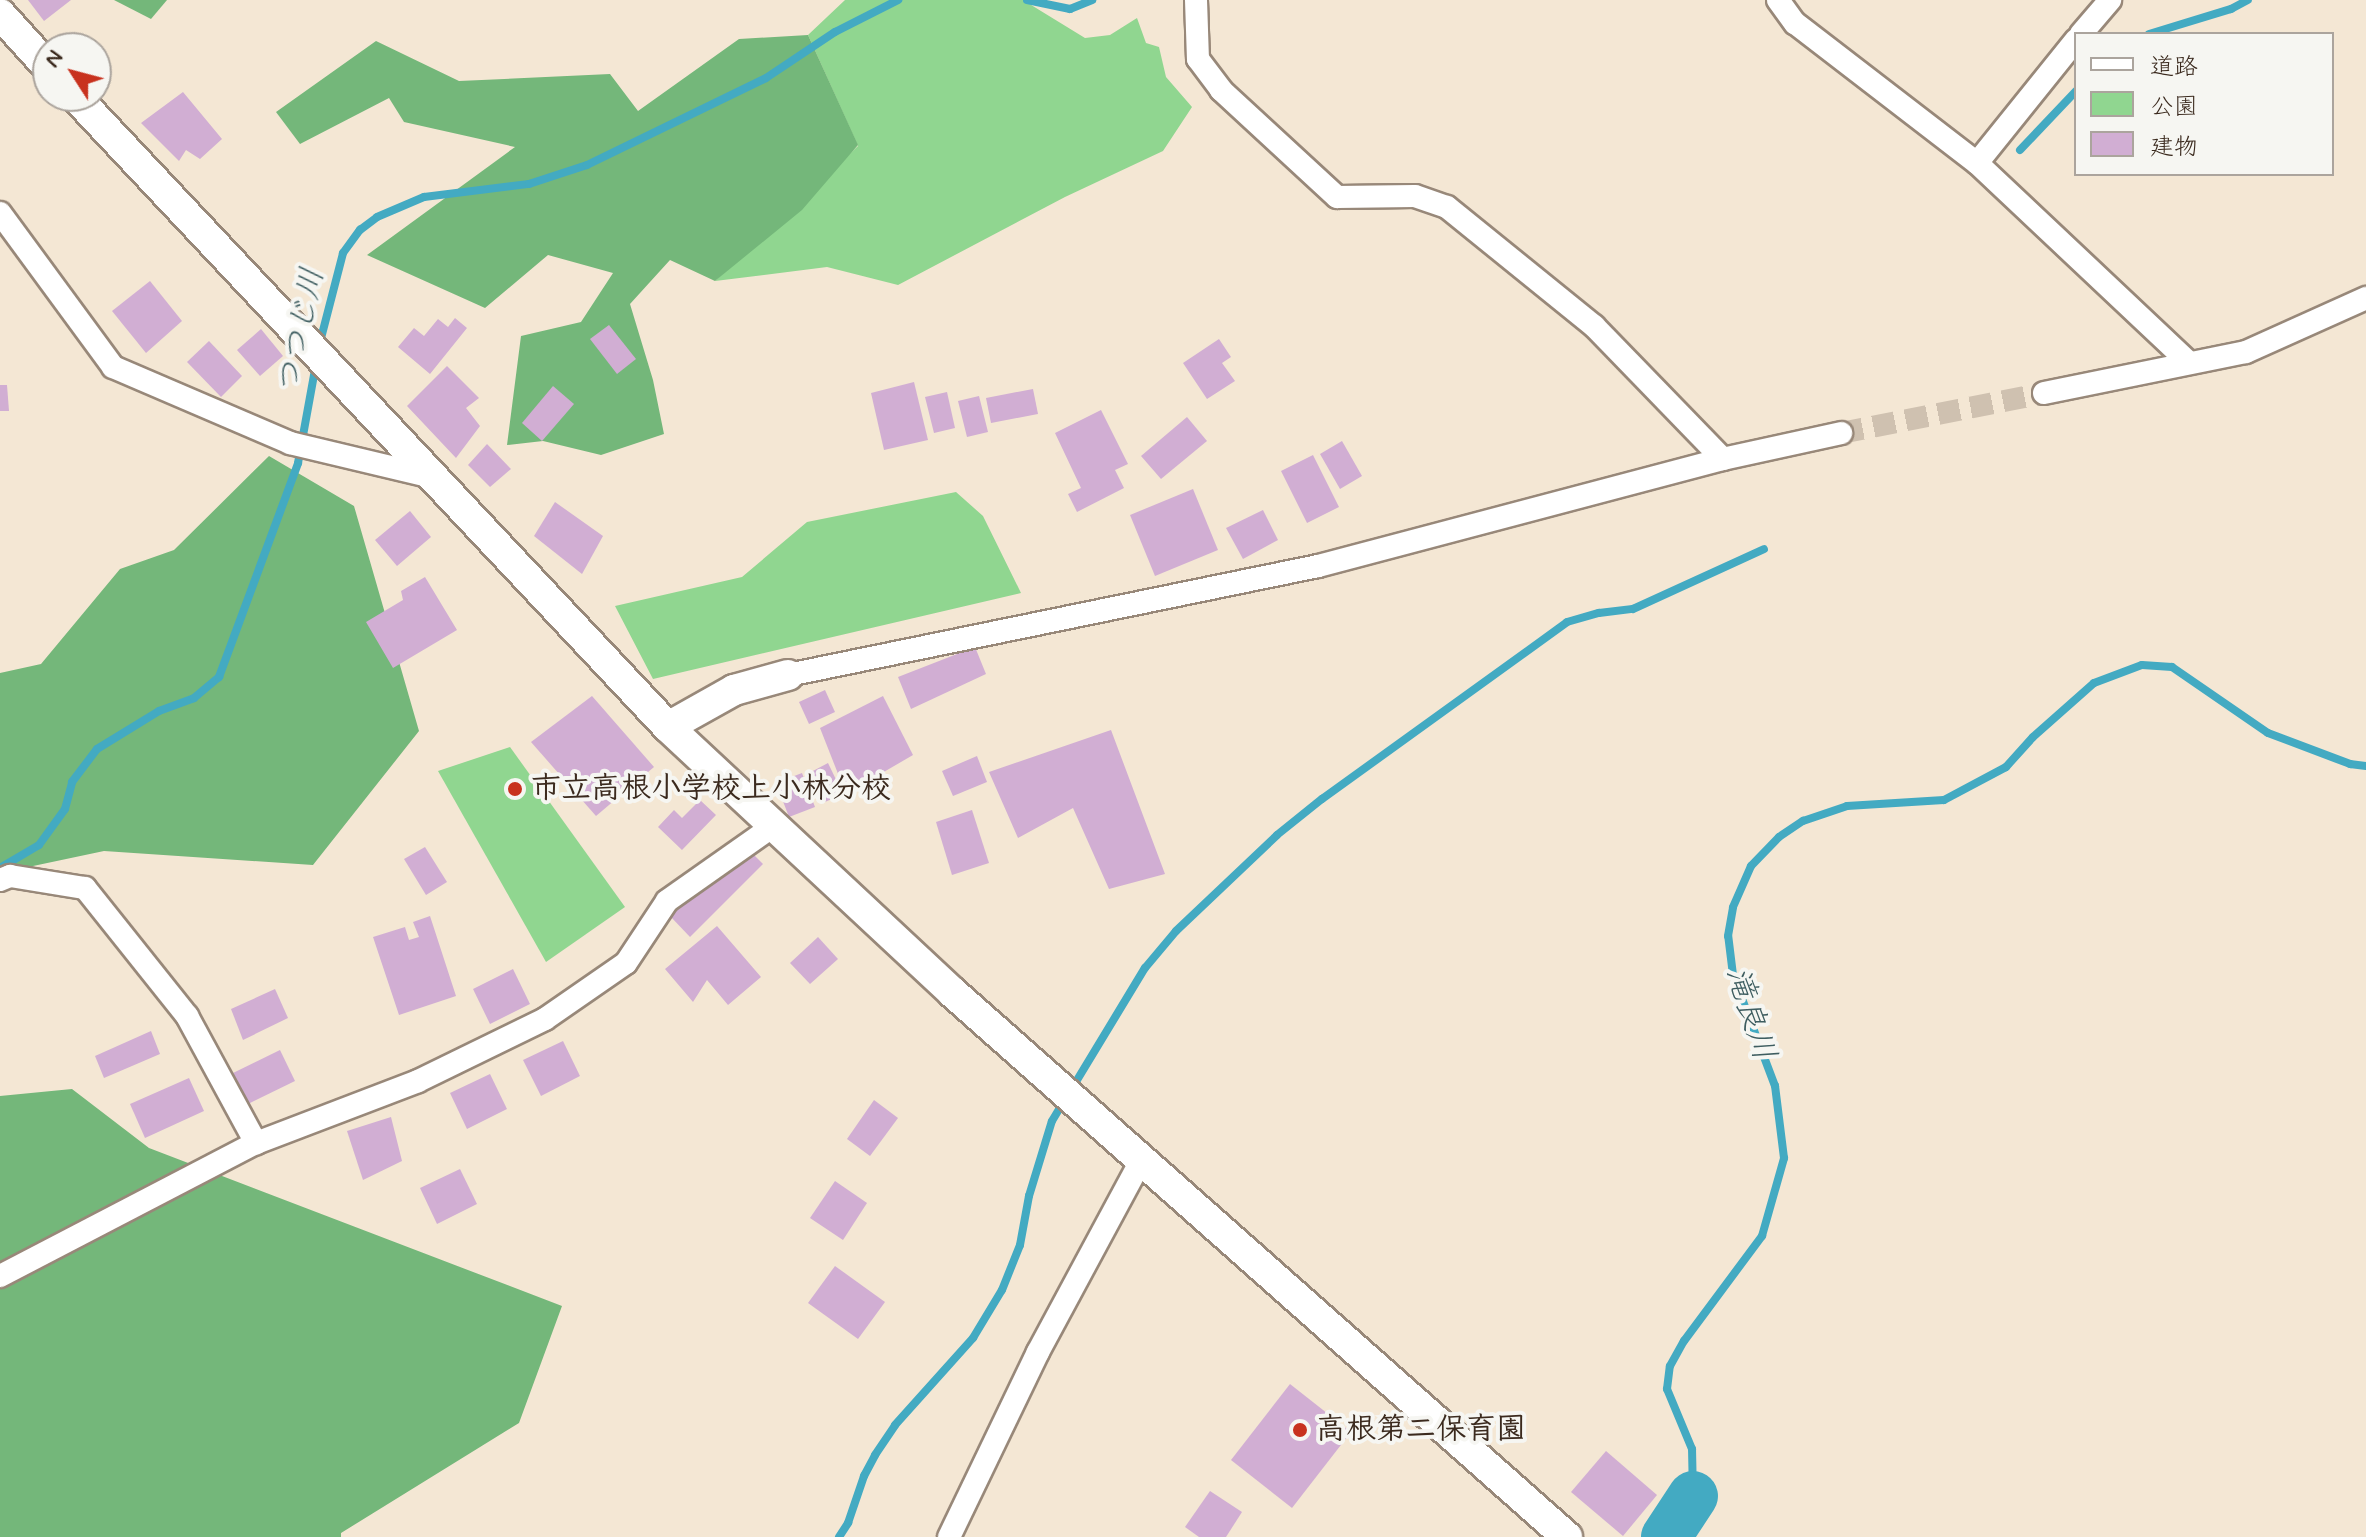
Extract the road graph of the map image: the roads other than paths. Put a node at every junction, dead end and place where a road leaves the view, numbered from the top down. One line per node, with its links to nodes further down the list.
1 (1196, 0): 15 (street)
2 (1778, 0): 9 (street)
3 (2110, 0): 5 (street)
4 (0, 14): 7 (street)
5 (2083, 32)
6 (2074, 42): 9 (street)
7 (32, 49)
8 (90, 112): 16 (street)
9 (1977, 163): 12 (street)
10 (0, 213): 16 (street)
11 (2366, 298): 12 (street)
12 (2189, 363): 13 (street)
13 (2044, 393)
14 (1841, 433): 15 (street)
15 (1723, 459): 17 (street)
16 (428, 476): 18 (street)
17 (788, 675): 18 (street)
18 (668, 727): 19 (street)
19 (772, 827): 21 (street); 22 (street)
20 (0, 880): 21 (street)
21 (256, 1143): 23 (street)
22 (1141, 1161): 24 (street); 25 (street)
23 (0, 1276)
24 (949, 1537)
25 (1567, 1537)

